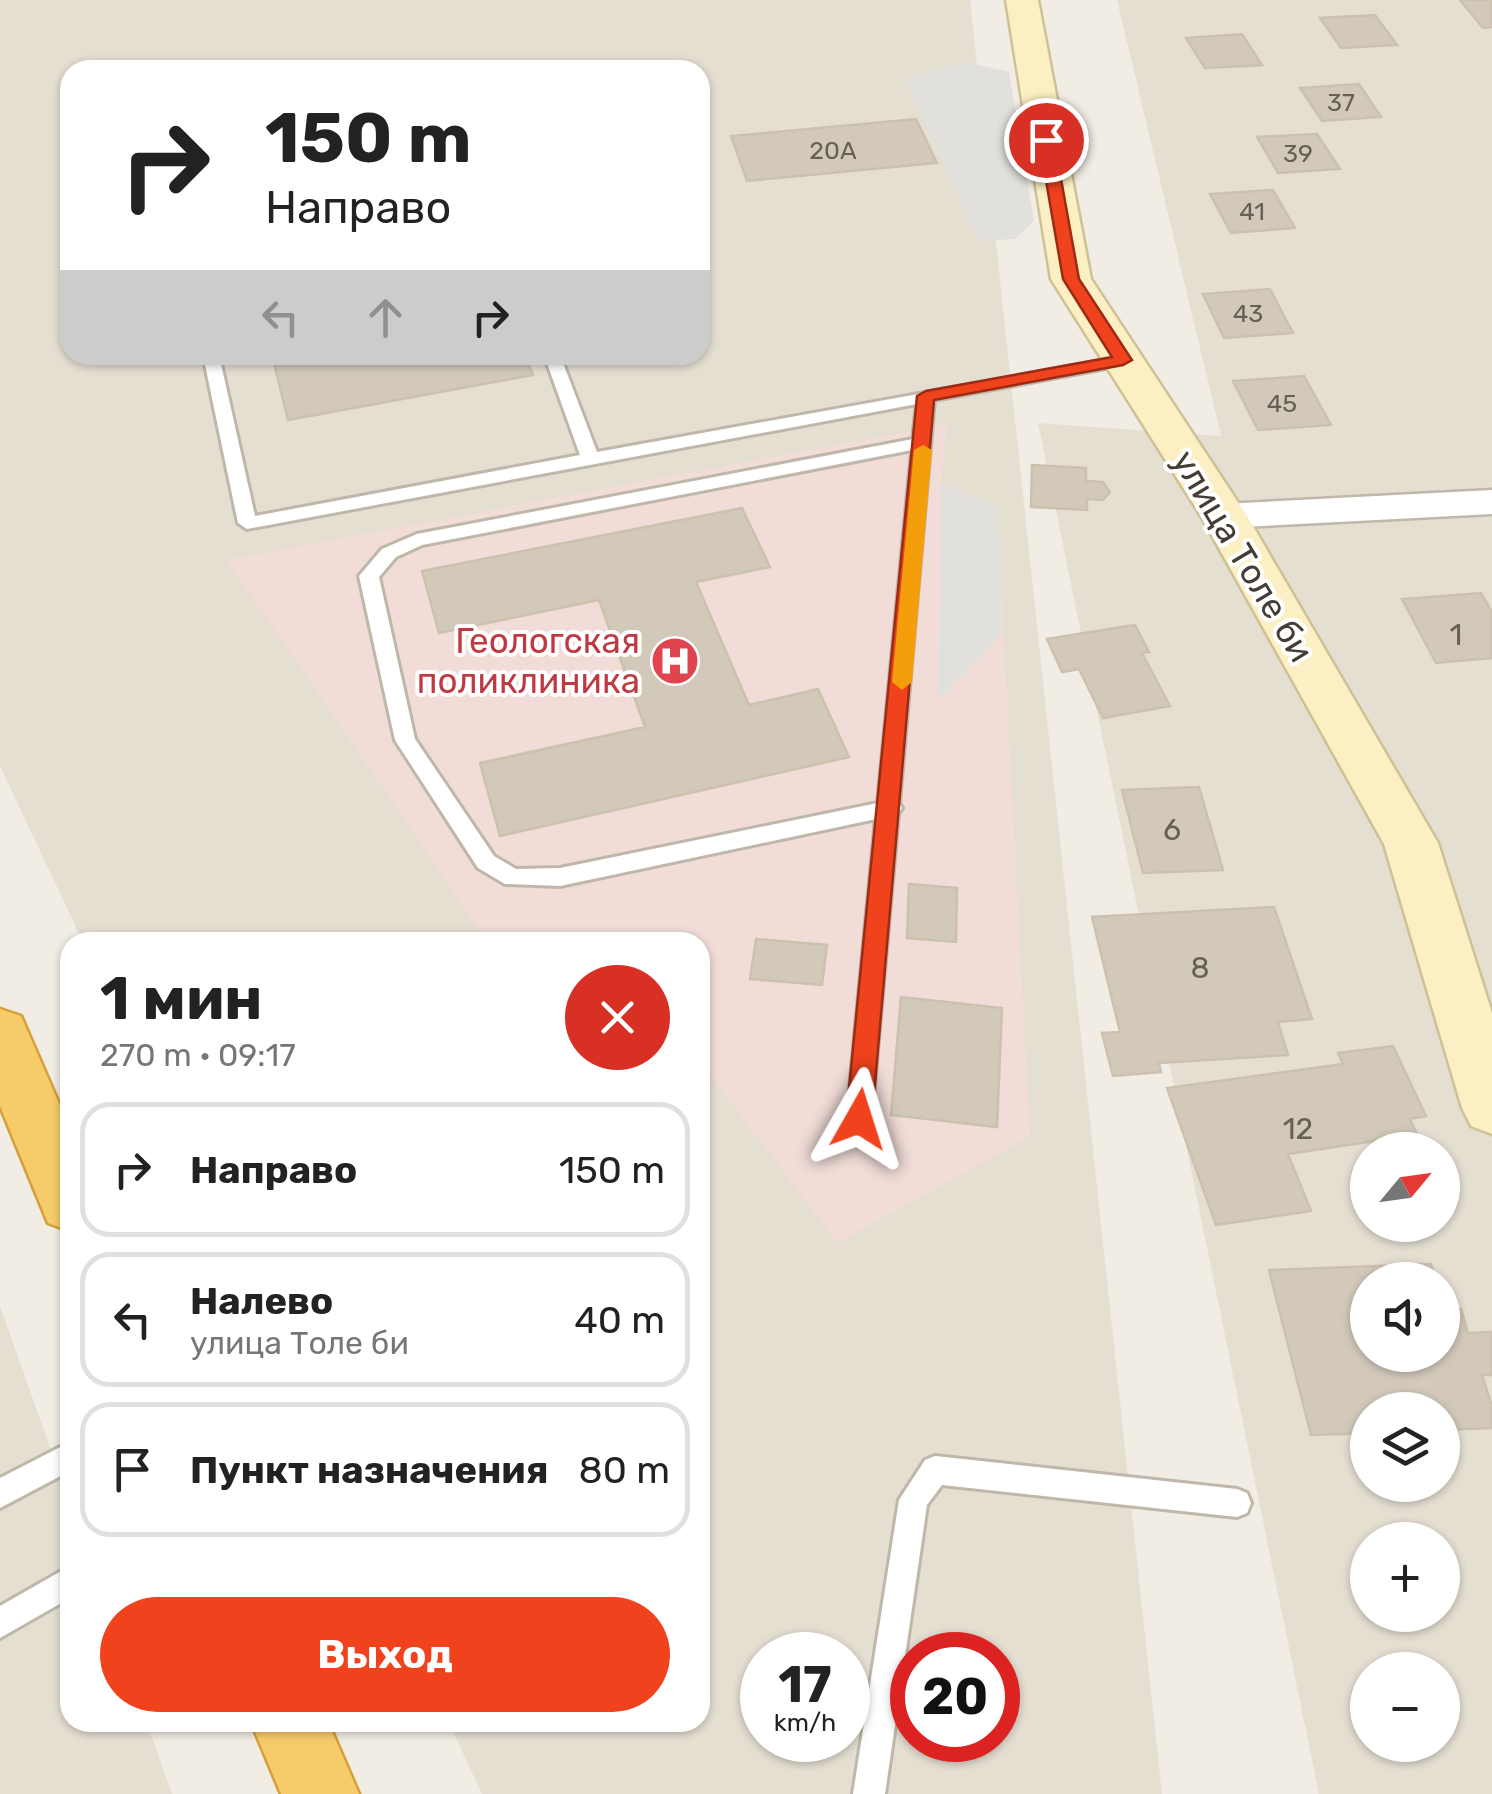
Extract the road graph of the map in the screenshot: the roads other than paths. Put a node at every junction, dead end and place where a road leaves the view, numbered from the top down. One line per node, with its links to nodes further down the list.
1 (1022, 0): 2 (street, улица Толе би)
2 (1123, 360): 5 (lane); 9 (street, улица Толе би)
3 (213, 365): 7 (lane)
4 (556, 365): 7 (lane)
5 (926, 396): 6 (lane); 7 (lane)
6 (924, 442): 10 (lane); 10 (lane)
7 (590, 457)
8 (1492, 502): 9 (street)
9 (1224, 516): 12 (street, улица Толе би)
10 (891, 808): 13 (lane)
11 (6, 1069): 14 (highway)
12 (1492, 1108)
13 (859, 1119)
14 (60, 1182)
15 (60, 1461): 16 (lane)
16 (0, 1494)
17 (1237, 1502): 22 (lane)
18 (60, 1588): 19 (lane)
19 (0, 1623)
20 (293, 1732): 21 (highway)
21 (320, 1794)
22 (869, 1794)

